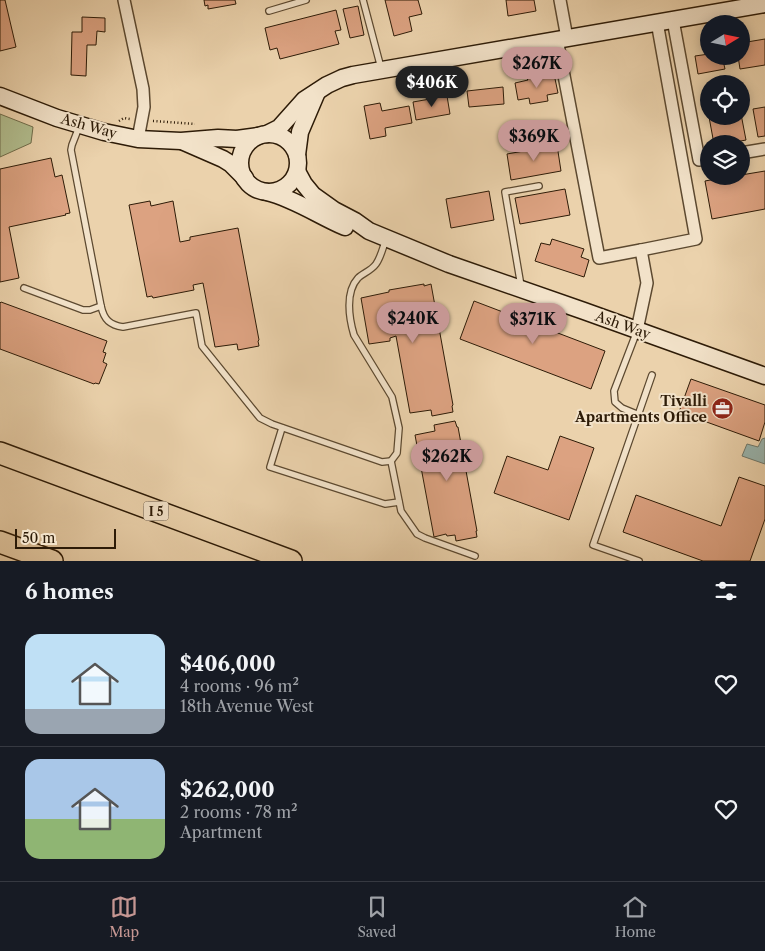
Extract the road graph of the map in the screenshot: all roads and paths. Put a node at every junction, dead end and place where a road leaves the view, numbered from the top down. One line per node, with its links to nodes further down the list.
1 (124, 0): 17 (street)
2 (306, 0): 7 (lane)
3 (363, 0): 10 (lane)
4 (560, 0): 9 (street)
5 (734, 4): 6 (street); 8 (street)
6 (765, 4)
7 (270, 11)
8 (665, 21): 9 (street); 22 (street); 29 (street)
9 (562, 38): 10 (street); 29 (street)
10 (381, 70): 11 (street)
11 (317, 92): 16 (street); 21 (street)
12 (0, 96): 15 (street, Ash Way)
13 (150, 121): 14 (path)
14 (196, 124)
15 (80, 125): 17 (street, Ash Way); 32 (lane)
16 (263, 135): 18 (street, Ash Way); 21 (street); 24 (street)
17 (138, 139): 18 (street, Ash Way)
18 (182, 141): 24 (street, Ash Way)
19 (765, 149): 20 (street)
20 (750, 152)
21 (297, 155): 23 (street)
22 (700, 160)
23 (298, 173): 26 (street); 27 (street, Ash Way)
24 (245, 178): 26 (street)
25 (539, 186): 31 (lane)
26 (268, 192): 27 (street, Ash Way)
27 (368, 231): 28 (street, Ash Way)
28 (386, 239): 31 (street, Ash Way); 39 (lane)
29 (641, 250): 33 (street)
30 (24, 288): 32 (lane)
31 (521, 288): 33 (street, Ash Way)
32 (101, 306): 37 (lane)
33 (637, 330): 35 (street, Ash Way); 36 (lane)
34 (652, 375): 36 (lane)
35 (765, 376)
36 (639, 415): 45 (lane)
37 (282, 428): 39 (lane); 40 (lane)
38 (0, 452): 44 (highway, I 5)
39 (391, 461): 40 (lane)
40 (399, 502): 42 (lane)
41 (0, 542): 43 (highway)
42 (474, 556)
43 (52, 561)
44 (291, 561)
45 (639, 561)

